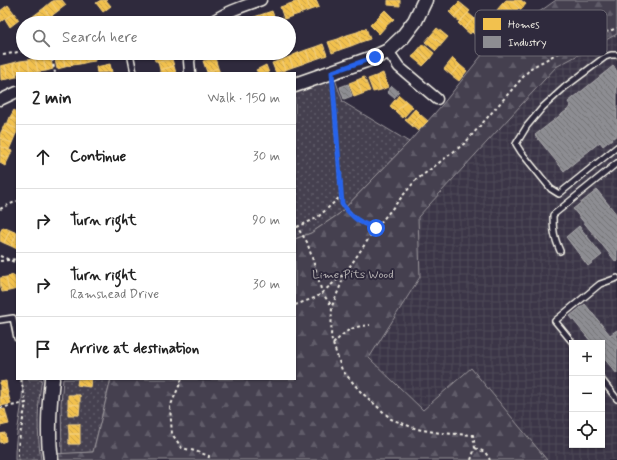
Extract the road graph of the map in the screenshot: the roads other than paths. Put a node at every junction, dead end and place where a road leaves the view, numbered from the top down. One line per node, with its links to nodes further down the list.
1 (261, 0): 3 (street)
2 (425, 0): 4 (street)
3 (220, 16)
4 (388, 51): 12 (street); 14 (street)
5 (607, 56): 7 (lane)
6 (607, 56): 16 (lane)
7 (617, 56)
8 (131, 60): 10 (lane)
9 (189, 60): 11 (street)
10 (134, 72)
11 (190, 72)
12 (296, 85)
13 (16, 92): 15 (street)
14 (437, 99)
15 (0, 100)
16 (617, 147)
17 (617, 163): 18 (lane)
18 (560, 251)
19 (617, 278): 22 (lane)
20 (0, 320): 21 (lane)
21 (16, 333)
22 (571, 340)
23 (52, 380): 26 (street)
24 (605, 384): 25 (lane)
25 (617, 399)
26 (51, 460)

